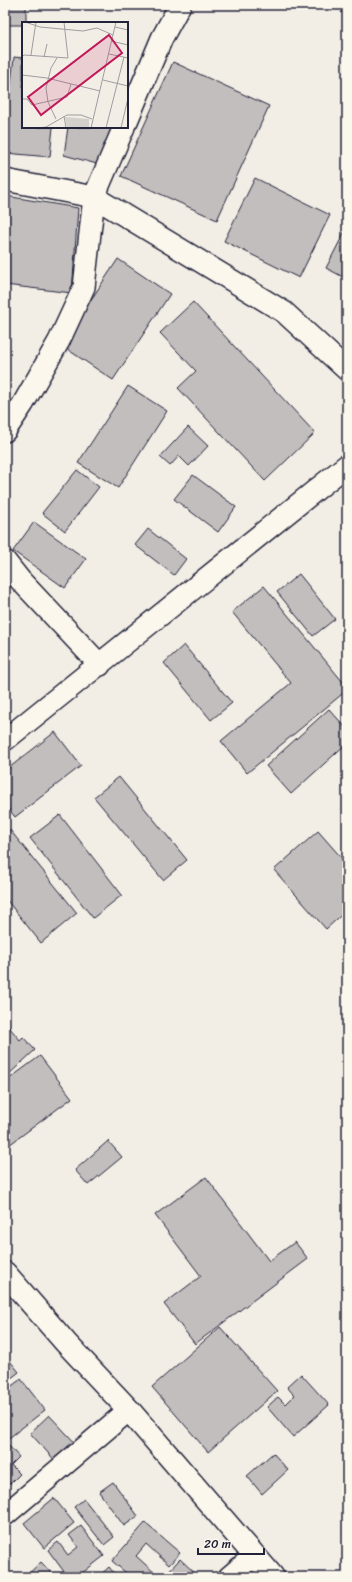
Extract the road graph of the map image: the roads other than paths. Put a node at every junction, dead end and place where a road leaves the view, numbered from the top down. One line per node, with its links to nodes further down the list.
1 (180, 5): 2 (street)
2 (128, 118)
3 (124, 128): 5 (street)
4 (5, 180): 5 (street)
5 (94, 197): 6 (street); 7 (street)
6 (347, 370)
7 (5, 432)
8 (347, 466): 10 (street)
9 (5, 561): 10 (street)
10 (100, 665): 11 (street)
11 (5, 740)
12 (5, 1273): 13 (street)
13 (129, 1410): 14 (street); 15 (street)
14 (5, 1515)
15 (254, 1556): 16 (street); 17 (street)
16 (229, 1577)
17 (273, 1577)

